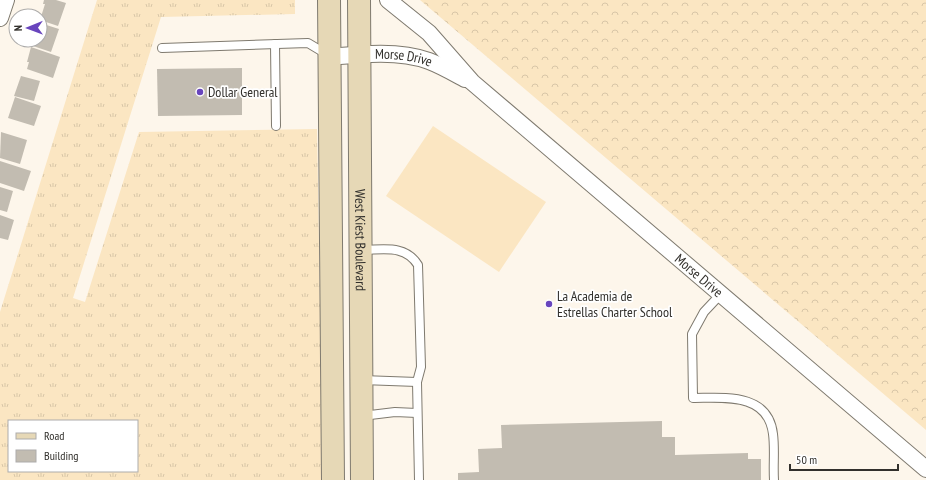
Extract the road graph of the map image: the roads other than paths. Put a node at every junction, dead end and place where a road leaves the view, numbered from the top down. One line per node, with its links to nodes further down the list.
1 (6, 0): 5 (street)
2 (329, 0): 9 (main road)
3 (359, 0): 8 (main road, West Kiest Boulevard)
4 (388, 0): 10 (street, Morse Drive)
5 (0, 18)
6 (275, 44): 7 (lane); 9 (lane); 11 (lane)
7 (162, 48)
8 (359, 55): 9 (street, Morse Drive); 10 (street, Morse Drive); 12 (main road, West Kiest Boulevard)
9 (330, 57): 19 (main road)
10 (472, 82): 13 (street, Morse Drive)
11 (276, 126)
12 (362, 250): 14 (main road, West Kiest Boulevard); 15 (lane)
13 (720, 295): 18 (street, Morse Drive); 22 (lane)
14 (362, 380): 15 (lane); 17 (main road, West Kiest Boulevard)
15 (417, 382): 16 (lane)
16 (418, 413): 17 (lane); 21 (lane)
17 (362, 416): 20 (main road, West Kiest Boulevard)
18 (926, 469)
19 (333, 480)
20 (362, 480)
21 (419, 480)
22 (774, 480)

